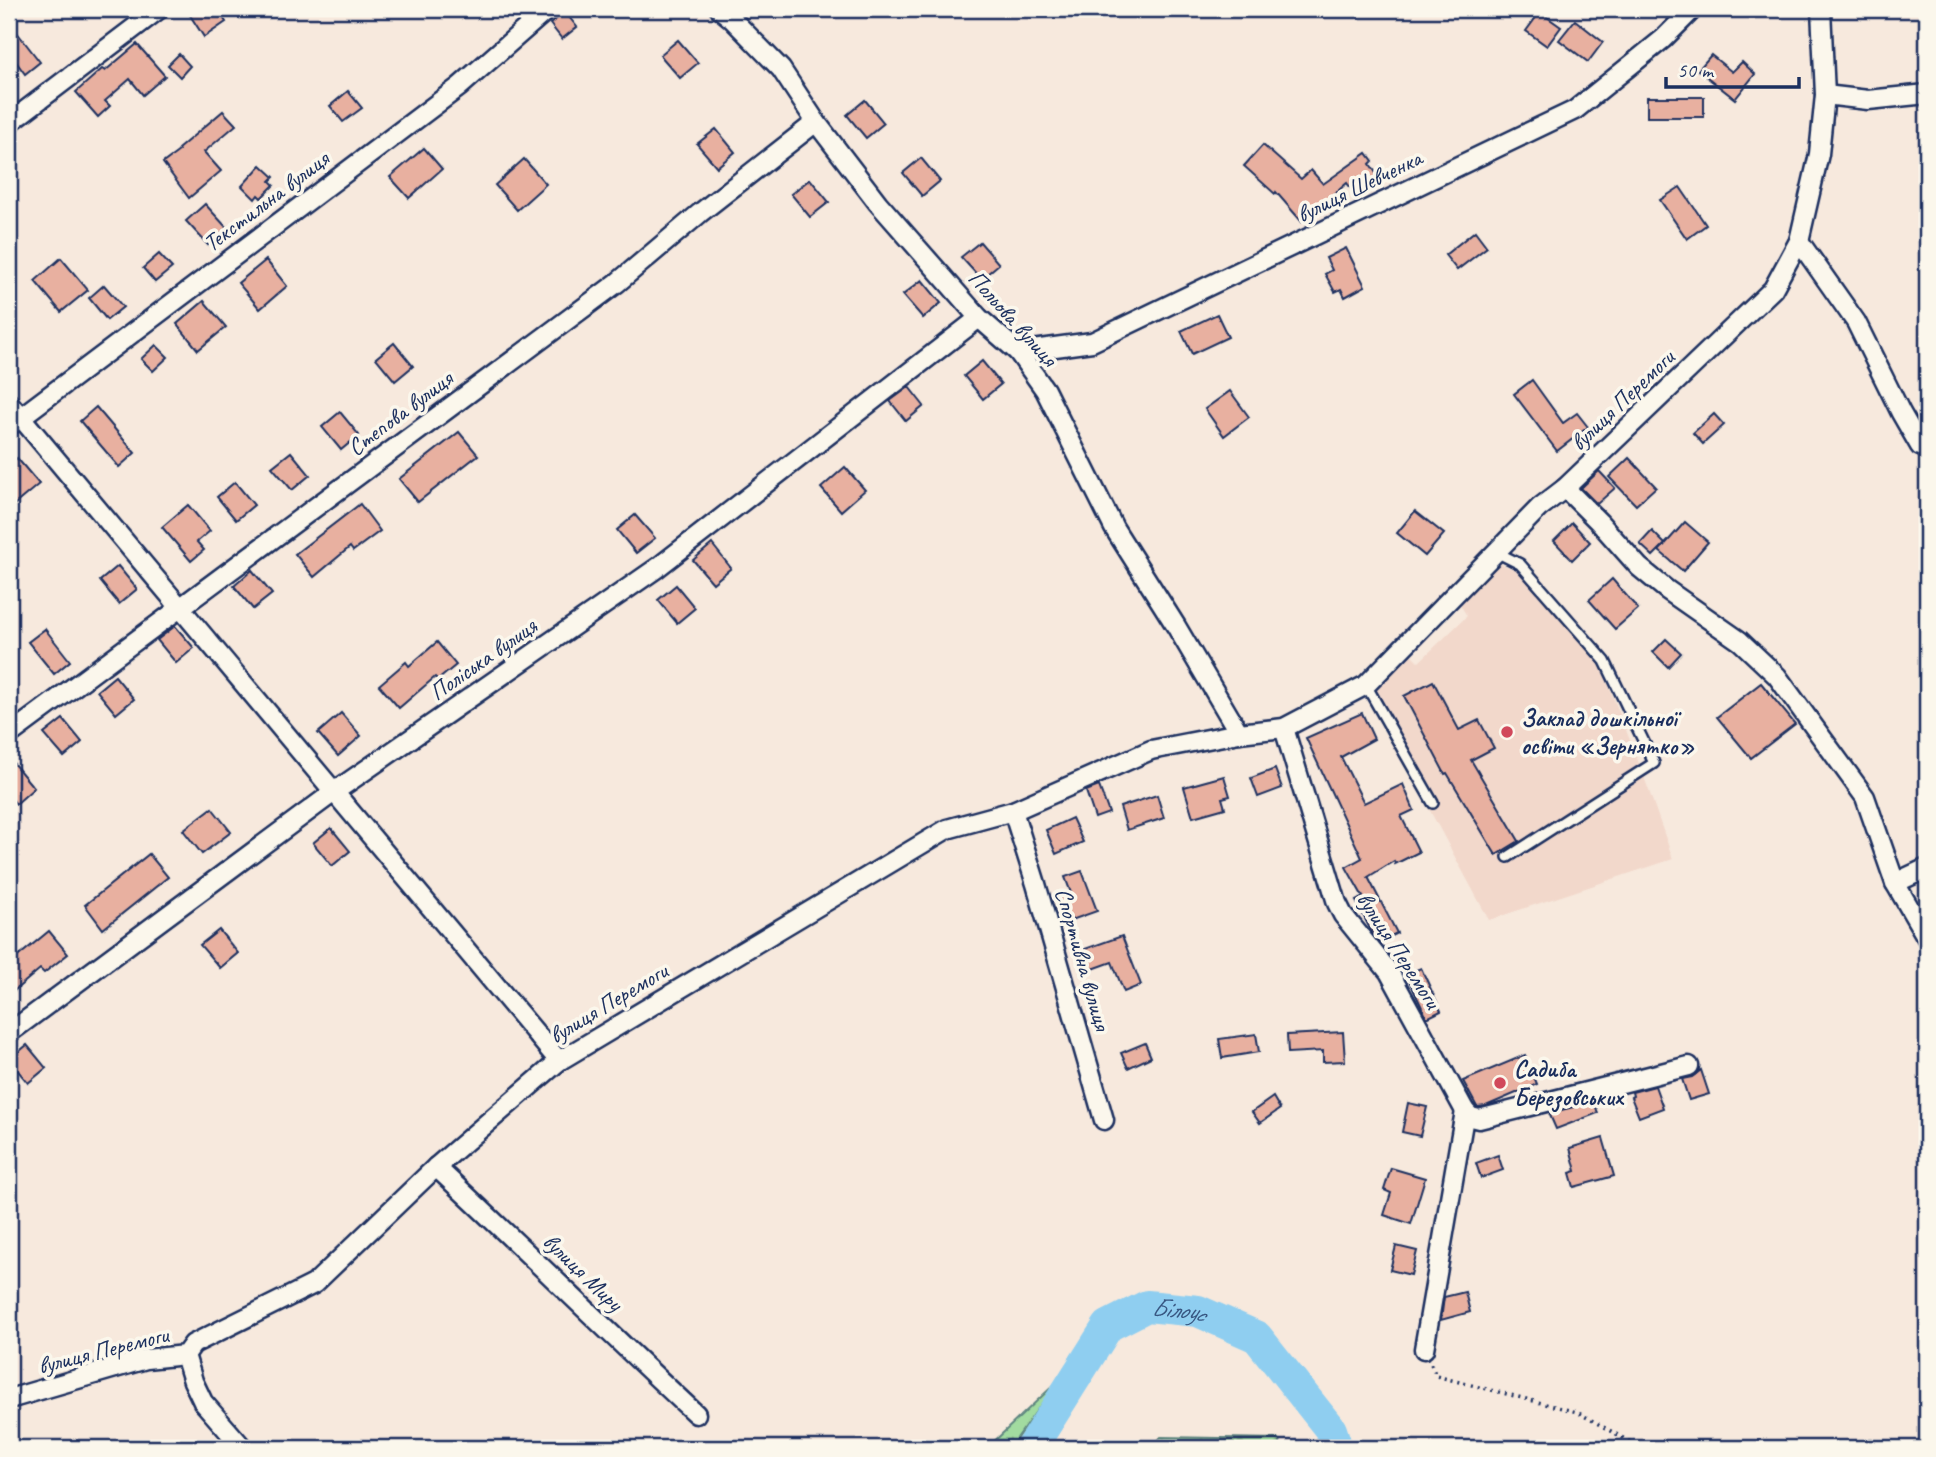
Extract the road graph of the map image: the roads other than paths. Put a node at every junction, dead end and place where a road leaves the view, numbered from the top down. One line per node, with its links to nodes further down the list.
1 (159, 9): 9 (street)
2 (548, 9): 14 (street, Текстильна вулиця)
3 (720, 9): 8 (street, Польова вулиця)
4 (1693, 9): 12 (street, вулиця Шевченка)
5 (1821, 9): 7 (street, вулиця Перемоги)
6 (1927, 94): 7 (street)
7 (1825, 95): 10 (street, вулиця Перемоги)
8 (816, 122): 11 (street, Польова вулиця); 18 (street, Степова вулиця)
9 (9, 123)
10 (1799, 241): 15 (street); 16 (street, вулиця Перемоги)
11 (979, 318): 12 (street, Польова вулиця); 23 (street, Поліська вулиця)
12 (1018, 352): 21 (street, Польова вулиця)
13 (9, 402): 14 (street)
14 (15, 422): 18 (street)
15 (1927, 449)
16 (1564, 488): 17 (street, вулиця Перемоги); 28 (street)
17 (1496, 552): 19 (street, вулиця Перемоги); 26 (lane)
18 (180, 607): 22 (street, Степова вулиця); 23 (street)
19 (1366, 685): 20 (street, вулиця Перемоги); 24 (lane)
20 (1284, 729): 21 (street, вулиця Перемоги); 33 (street, вулиця Перемоги)
21 (1239, 733): 25 (street, вулиця Перемоги)
22 (9, 734)
23 (334, 792): 30 (street, Поліська вулиця); 31 (street)
24 (1433, 803)
25 (1013, 811): 31 (street, вулиця Перемоги); 34 (street, Спортивна вулиця)
26 (1508, 857)
27 (1927, 868): 28 (street)
28 (1895, 883): 29 (street)
29 (1927, 938)
30 (9, 1033)
31 (559, 1061): 35 (street, вулиця Перемоги)
32 (1689, 1066): 33 (street)
33 (1465, 1111): 36 (street)
34 (1104, 1121)
35 (436, 1167): 37 (street, вулиця Перемоги); 39 (street, вулиця Миру)
36 (1424, 1349)
37 (185, 1355): 38 (street, вулиця Перемоги); 40 (street)
38 (9, 1399)
39 (696, 1414)
40 (243, 1448)

